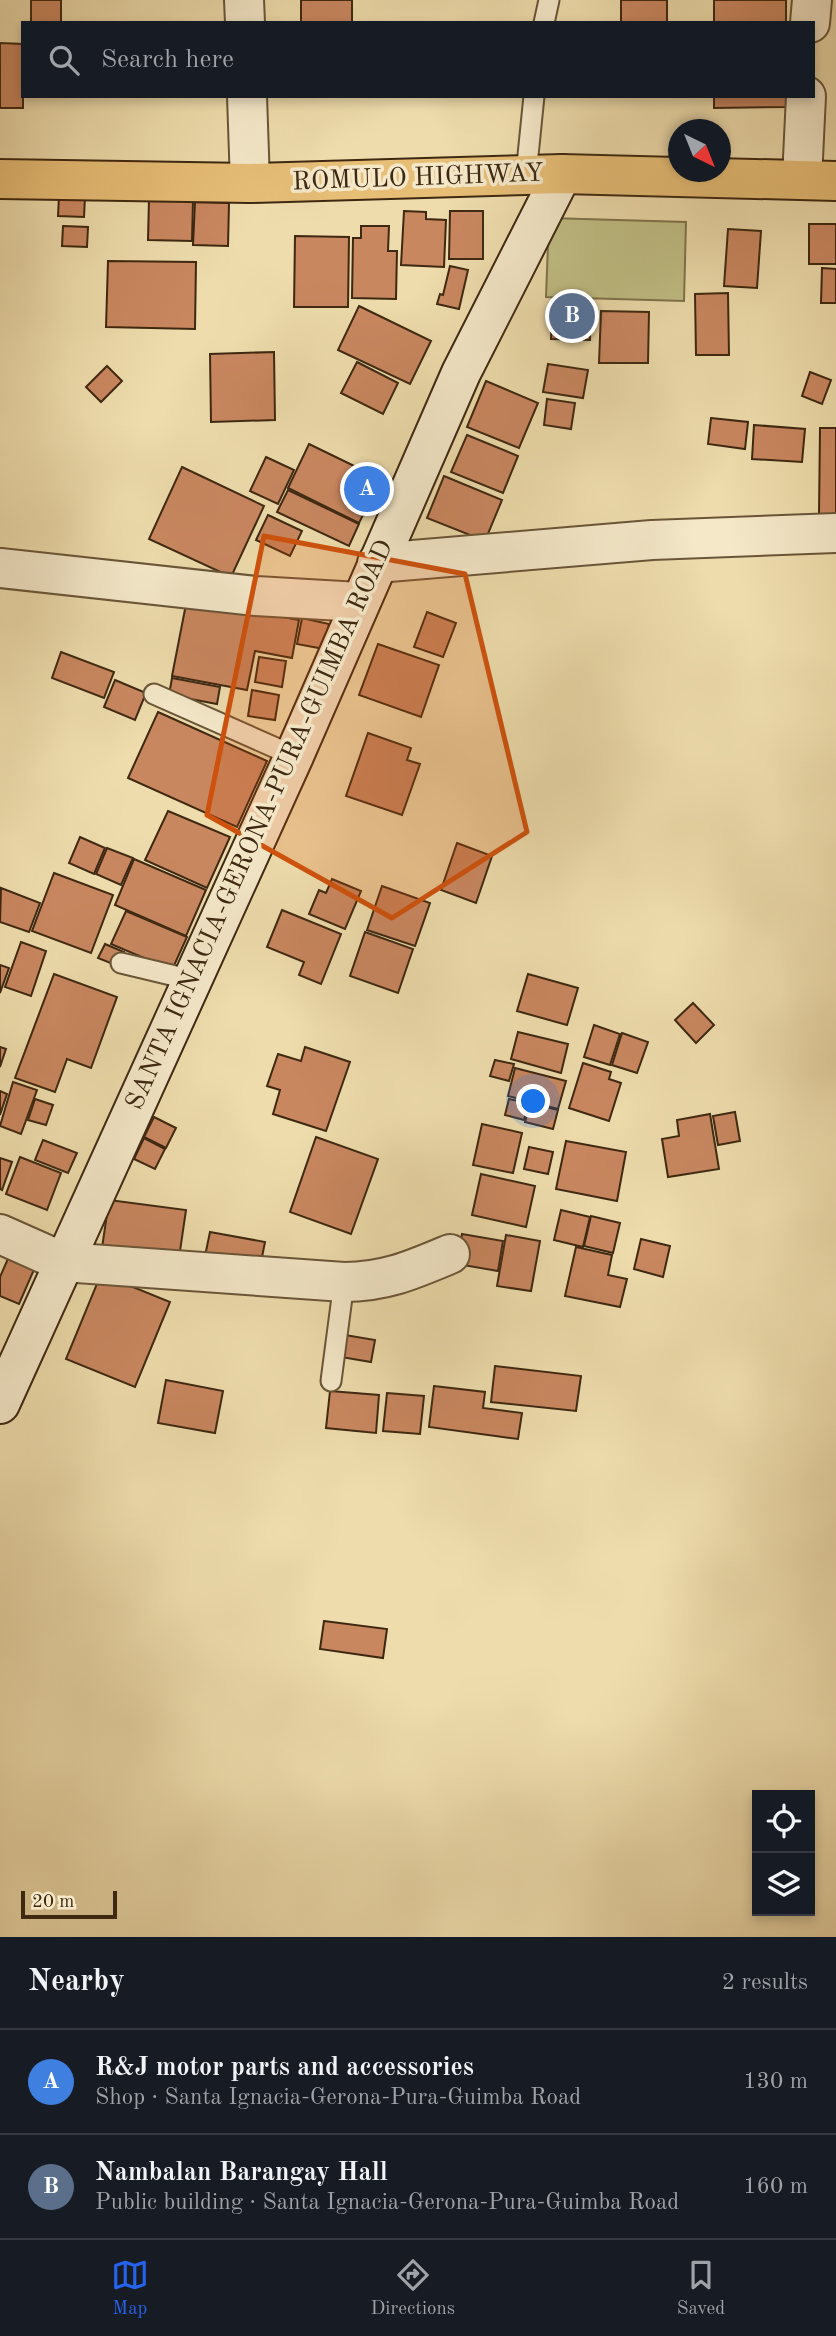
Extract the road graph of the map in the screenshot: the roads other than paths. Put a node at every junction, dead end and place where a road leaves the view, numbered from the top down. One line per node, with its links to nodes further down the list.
1 (244, 0): 4 (street)
2 (549, 0): 5 (lane)
3 (811, 0): 6 (street)
4 (245, 21)
5 (544, 21)
6 (810, 21)
7 (247, 98): 13 (street)
8 (534, 98): 10 (lane)
9 (806, 98): 12 (street)
10 (544, 175): 12 (highway, ROMULO HIGHWAY); 13 (highway, ROMULO HIGHWAY); 15 (street, SANTA IGNACIA-GERONA-PURA-GUIMBA ROAD)
11 (0, 179): 13 (highway, ROMULO HIGHWAY)
12 (819, 180)
13 (250, 183)
14 (836, 533): 15 (street)
15 (377, 563): 17 (street, SANTA IGNACIA-GERONA-PURA-GUIMBA ROAD)
16 (0, 568): 17 (street)
17 (359, 602): 19 (street, SANTA IGNACIA-GERONA-PURA-GUIMBA ROAD)
18 (154, 694): 19 (lane)
19 (294, 756): 21 (street, SANTA IGNACIA-GERONA-PURA-GUIMBA ROAD)
20 (121, 963): 21 (lane)
21 (192, 980): 24 (street, SANTA IGNACIA-GERONA-PURA-GUIMBA ROAD)
22 (0, 1234): 24 (street)
23 (450, 1254): 25 (street)
24 (63, 1262): 25 (street); 27 (street, SANTA IGNACIA-GERONA-PURA-GUIMBA ROAD)
25 (344, 1282): 26 (lane)
26 (331, 1381)
27 (0, 1404)

